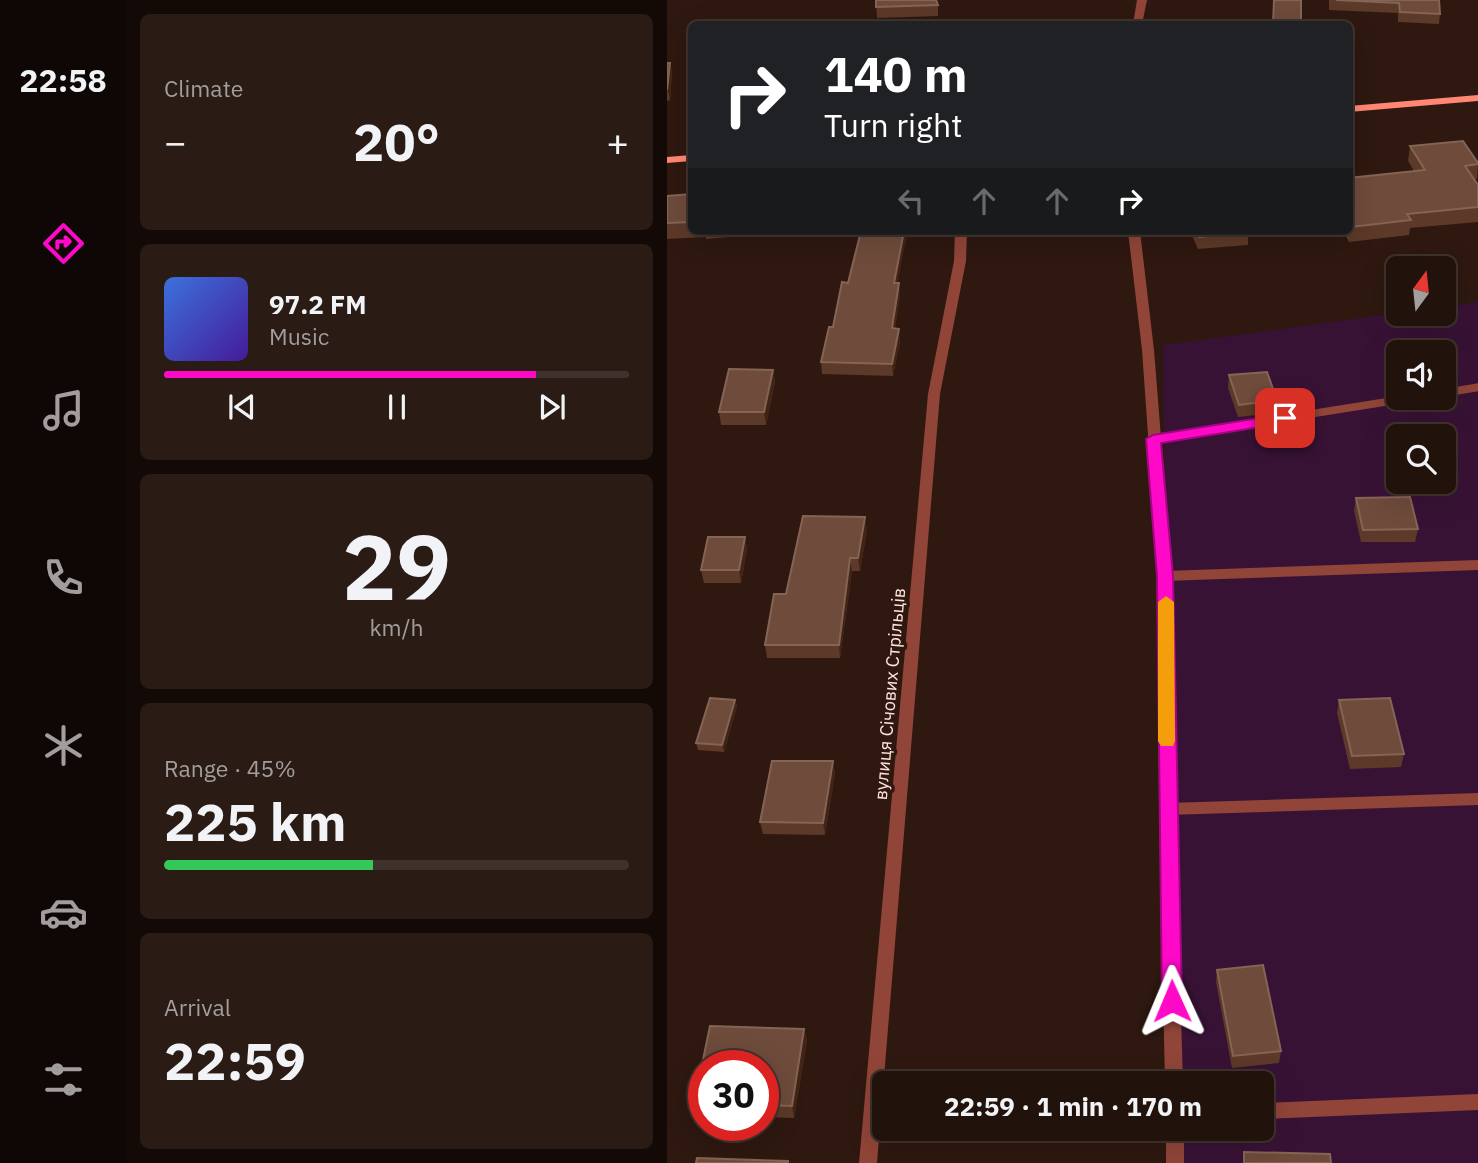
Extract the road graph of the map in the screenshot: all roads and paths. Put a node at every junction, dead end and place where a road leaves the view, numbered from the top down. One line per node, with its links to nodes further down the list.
1 (1142, 0): 2 (street)
2 (1138, 21)
3 (1478, 98): 4 (street)
4 (1353, 108)
5 (688, 158): 6 (street)
6 (667, 160)
7 (961, 235): 21 (street, вулиця Січових Стрільців)
8 (1134, 235): 12 (street)
9 (1478, 387): 10 (street)
10 (1456, 391)
11 (1386, 402): 12 (street)
12 (1153, 439): 14 (street)
13 (1478, 565): 14 (street)
14 (1165, 576): 16 (street)
15 (1478, 799): 16 (street)
16 (1167, 809): 17 (street)
17 (1174, 1071)
18 (1478, 1102): 19 (street)
19 (1274, 1110)
20 (1175, 1141): 22 (street)
21 (868, 1163)
22 (1175, 1163)

